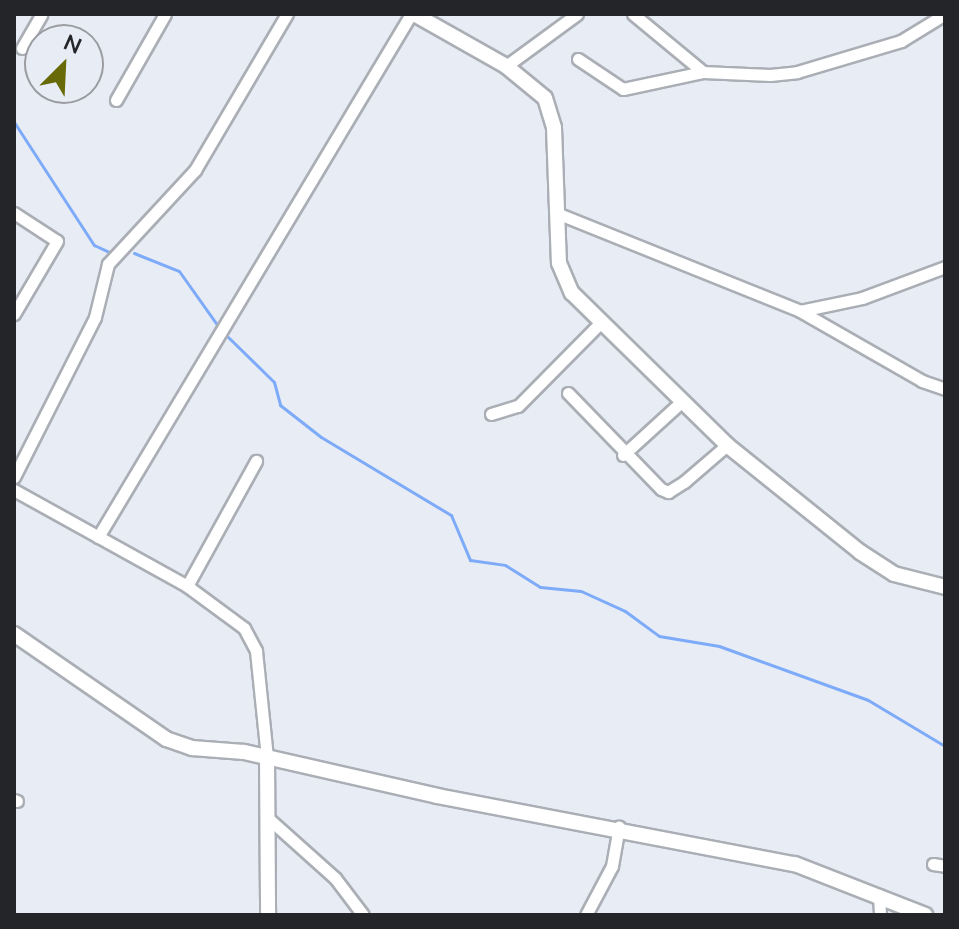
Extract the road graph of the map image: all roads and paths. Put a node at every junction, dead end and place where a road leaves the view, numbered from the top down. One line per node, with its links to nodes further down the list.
1 (42, 14): 8 (street)
2 (165, 14): 12 (street)
3 (287, 14): 26 (street)
4 (412, 14): 10 (street); 28 (street)
5 (577, 14): 10 (street)
6 (633, 14): 11 (street)
7 (945, 14): 11 (street)
8 (22, 48)
9 (578, 59): 11 (street)
10 (506, 66): 14 (street)
11 (703, 72)
12 (116, 100)
13 (14, 213): 17 (street)
14 (559, 214): 16 (street); 18 (street)
15 (945, 267): 16 (street)
16 (800, 311): 19 (street)
17 (14, 314)
18 (601, 322): 21 (street); 22 (street)
19 (945, 389)
20 (568, 393): 24 (street)
21 (680, 403): 23 (street); 24 (street)
22 (491, 414)
23 (727, 445): 24 (street); 30 (street)
24 (623, 455)
25 (256, 461): 29 (street)
26 (14, 477)
27 (14, 490): 28 (street)
28 (98, 537): 29 (street)
29 (187, 586): 32 (street)
30 (945, 587)
31 (14, 634): 32 (street)
32 (267, 757): 33 (street); 34 (street)
33 (269, 819): 36 (street); 37 (street)
34 (619, 827): 35 (street); 38 (street)
35 (879, 895): 39 (street); 40 (street)
36 (268, 915)
37 (363, 915)
38 (586, 915)
39 (880, 915)
40 (925, 915)

